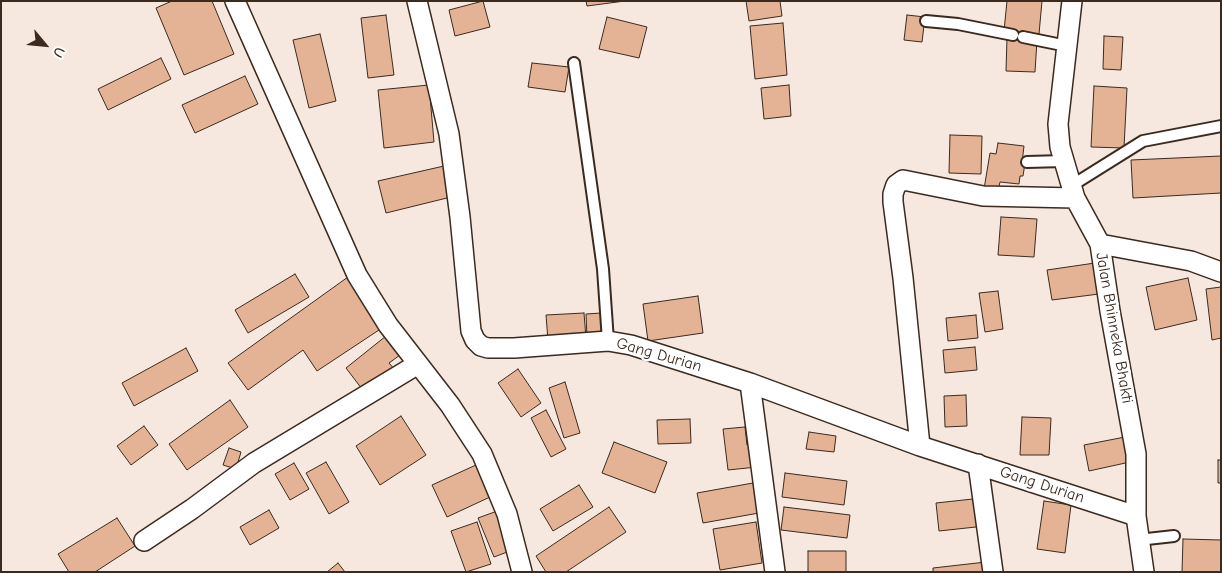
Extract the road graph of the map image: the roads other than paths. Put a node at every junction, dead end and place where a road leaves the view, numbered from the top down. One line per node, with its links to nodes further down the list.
1 (235, 1): 14 (street)
2 (416, 1): 13 (street, Gang Durian)
3 (1072, 1): 5 (street, Jalan Bhinneka Bhakti)
4 (926, 20): 5 (lane)
5 (1067, 46): 9 (street, Jalan Bhinneka Bhakti)
6 (574, 63): 13 (lane)
7 (1221, 126): 10 (lane)
8 (1027, 162): 9 (lane)
9 (1064, 162): 10 (street, Jalan Bhinneka Bhakti)
10 (1073, 192): 11 (street, Jalan Bhinneka Bhakti); 16 (street)
11 (1100, 244): 12 (street); 18 (street, Jalan Bhinneka Bhakti)
12 (1221, 272)
13 (608, 341): 15 (street, Gang Durian)
14 (418, 364): 21 (street); 22 (street)
15 (750, 382): 16 (street, Gang Durian); 23 (street)
16 (920, 446): 17 (street, Gang Durian)
17 (978, 464): 18 (street, Gang Durian); 24 (street)
18 (1136, 516): 20 (street, Jalan Bhinneka Bhakti)
19 (1174, 536): 20 (lane)
20 (1138, 540): 25 (street, Jalan Bhinneka Bhakti)
21 (144, 541)
22 (522, 572)
23 (775, 572)
24 (992, 572)
25 (1144, 572)

